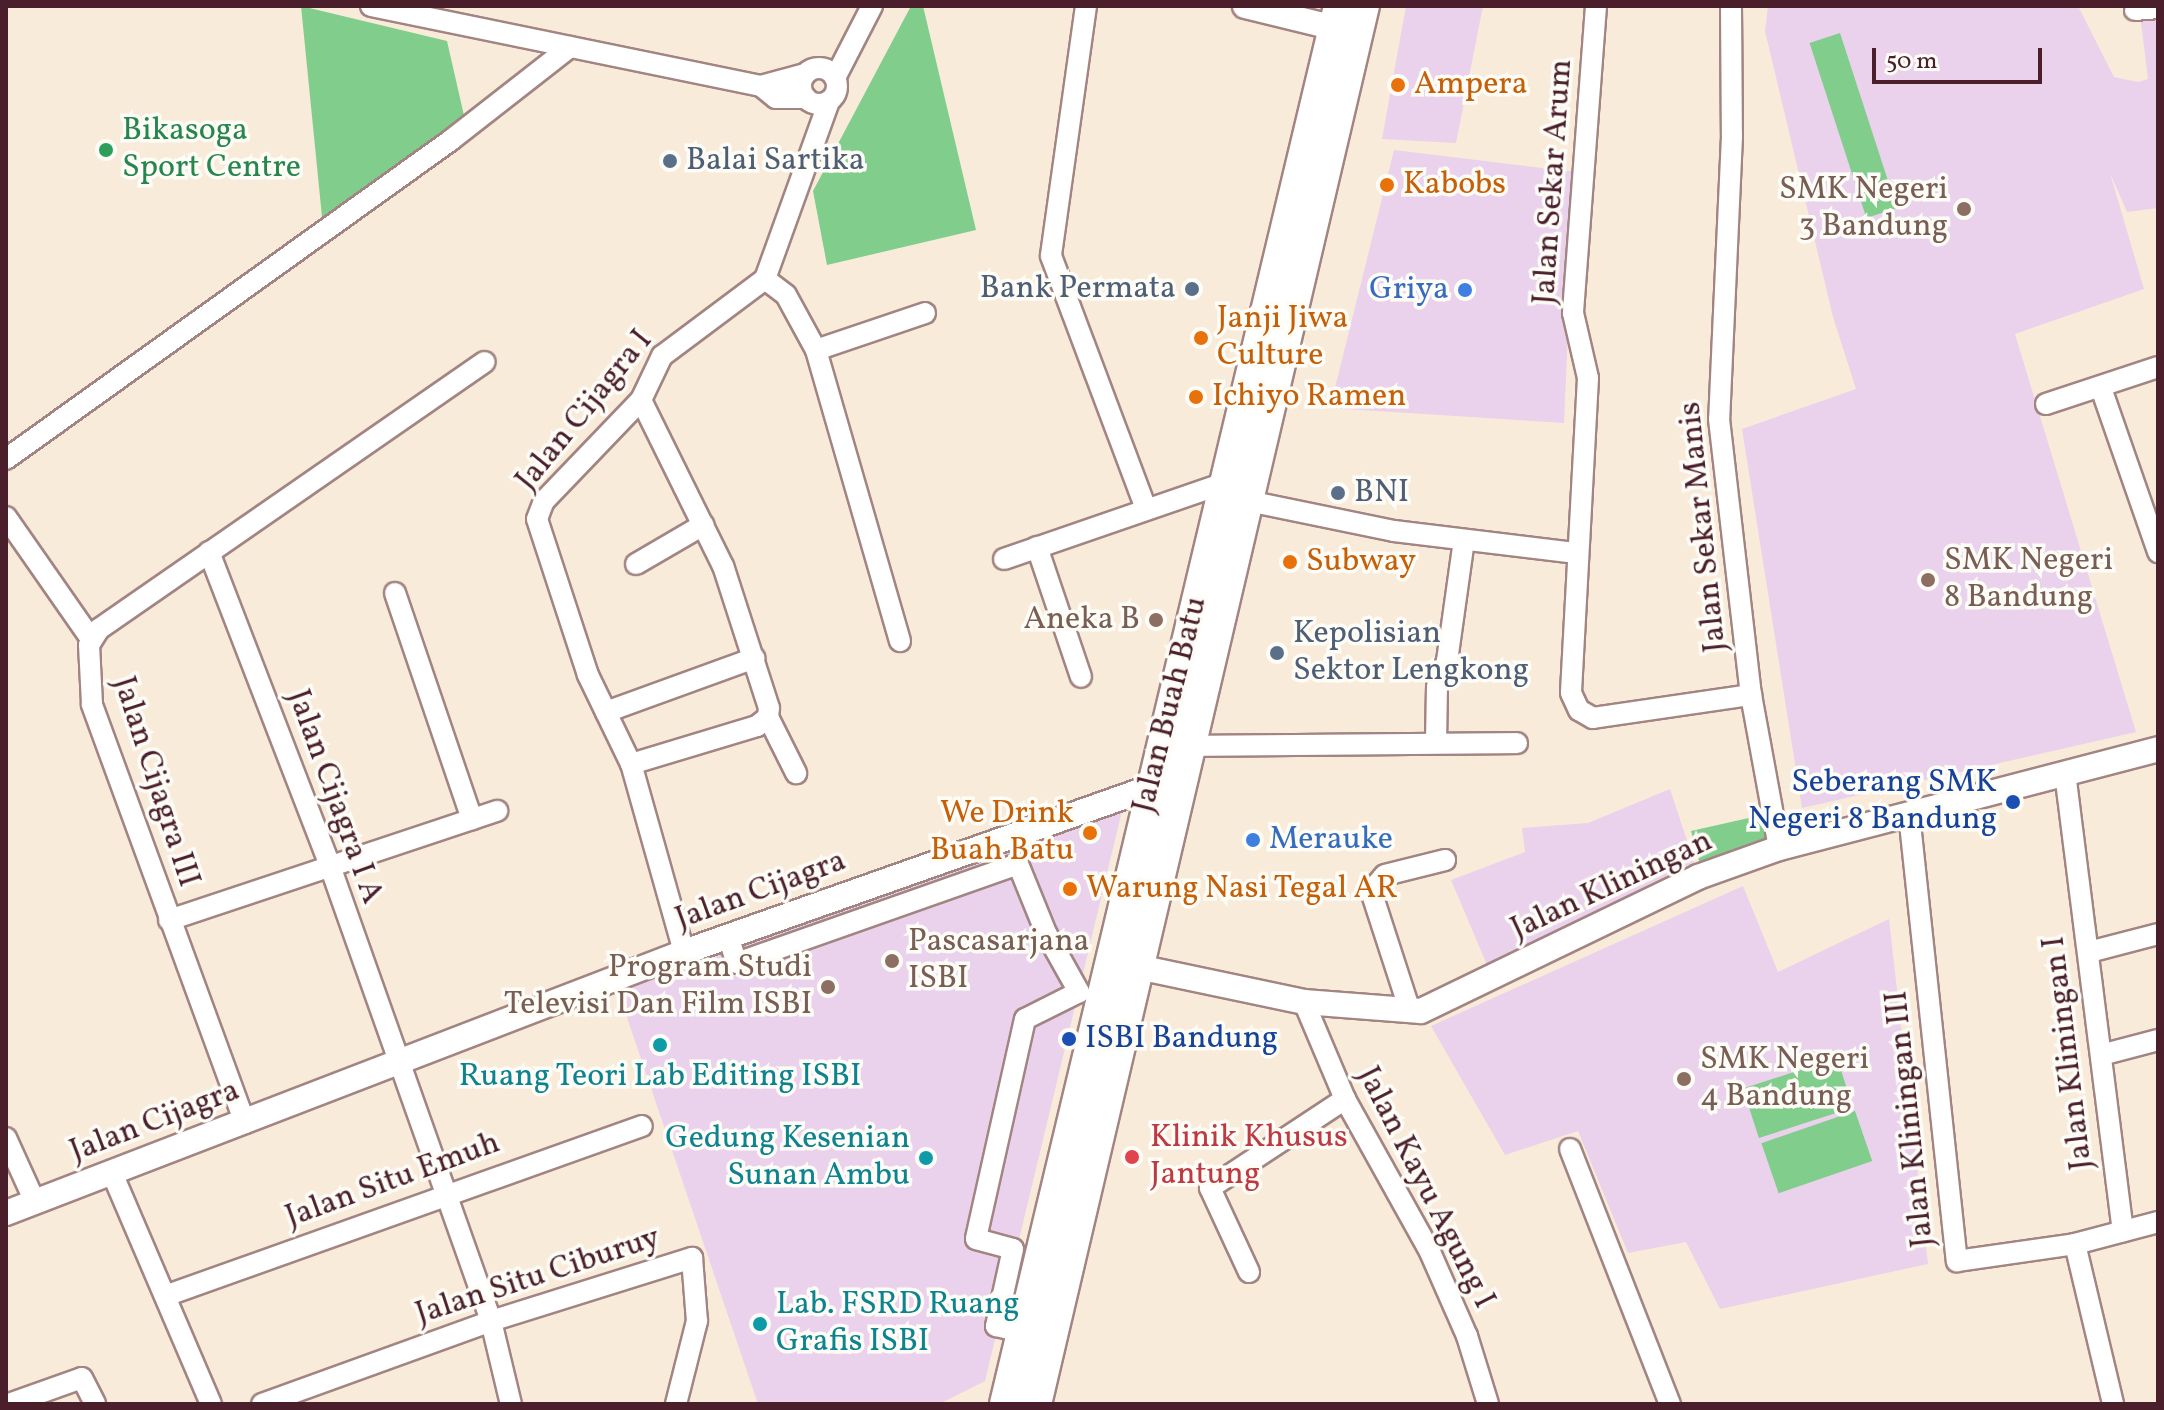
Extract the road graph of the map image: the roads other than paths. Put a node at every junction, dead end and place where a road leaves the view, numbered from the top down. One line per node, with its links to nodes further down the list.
1 (371, 6): 11 (street)
2 (872, 6): 12 (street)
3 (1086, 6): 26 (street)
4 (1245, 6): 10 (street)
5 (1363, 6): 25 (main road, Jalan Buah Batu)
6 (1596, 6): 33 (street, Jalan Sekar Arum)
7 (1731, 6): 41 (street, Jalan Sekar Manis)
8 (2158, 8): 9 (street)
9 (2135, 10)
10 (1338, 17): 25 (main road, Jalan Buah Batu)
11 (570, 47): 14 (street); 24 (street)
12 (835, 71): 13 (street); 15 (street)
13 (805, 74): 14 (street); 15 (street)
14 (761, 86): 15 (street)
15 (816, 101): 16 (street)
16 (765, 279): 18 (street); 22 (street, Jalan Cijagra I)
17 (925, 313): 18 (street)
18 (816, 350): 38 (street)
19 (484, 362): 31 (street, Jalan Cijagra III)
20 (2158, 367): 21 (street)
21 (2101, 388): 23 (street); 32 (street)
22 (641, 400): 28 (street); 42 (street, Jalan Cijagra I)
23 (2046, 404)
24 (6, 459)
25 (1236, 492): 26 (street); 29 (street); 47 (main road, Jalan Buah Batu); 51 (main road, Jalan Buah Batu)
26 (1145, 506): 30 (street)
27 (6, 517): 37 (street)
28 (703, 525): 35 (street); 39 (street)
29 (1464, 540): 33 (street); 44 (street)
30 (1037, 547): 34 (street); 40 (street)
31 (209, 552): 37 (street, Jalan Cijagra III); 57 (street, Jalan Cijagra I A)
32 (2158, 552)
33 (1577, 553): 41 (street, Jalan Sekar Arum)
34 (1004, 559)
35 (636, 564)
36 (395, 593): 54 (street)
37 (91, 639): 58 (street, Jalan Cijagra III)
38 (900, 641)
39 (754, 658): 42 (street); 43 (street)
40 (1081, 677)
41 (1751, 695): 55 (street, Jalan Sekar Manis)
42 (606, 712): 48 (street, Jalan Cijagra I)
43 (768, 717): 48 (street); 49 (street)
44 (1436, 743): 45 (street); 47 (street)
45 (1517, 743)
46 (2158, 749): 50 (street, Jalan Kliningan)
47 (1186, 761): 51 (street, Jalan Cijagra); 63 (main road, Jalan Buah Batu)
48 (631, 764): 61 (street, Jalan Cijagra I)
49 (796, 773)
50 (2065, 773): 53 (street, Jalan Kliningan); 62 (street, Jalan Kliningan I)
51 (1151, 787): 60 (street, Jalan Cijagra); 64 (main road, Jalan Buah Batu)
52 (497, 811): 54 (street)
53 (1909, 814): 55 (street, Jalan Kliningan); 81 (street, Jalan Kliningan III)
54 (472, 819): 57 (street)
55 (1779, 848): 66 (street, Jalan Kliningan)
56 (1445, 860): 66 (street)
57 (330, 866): 58 (street); 69 (street, Jalan Cijagra I A)
58 (169, 920): 71 (street, Jalan Cijagra III)
59 (2158, 934): 62 (street)
60 (728, 936): 61 (street, Jalan Cijagra); 85 (street)
61 (684, 952): 69 (street, Jalan Cijagra)
62 (2089, 952): 68 (street, Jalan Kliningan I)
63 (1138, 967): 64 (street); 65 (street, Jalan Kliningan); 93 (main road, Jalan Buah Batu)
64 (1101, 995): 85 (main road, Jalan Buah Batu)
65 (1304, 1002): 66 (street, Jalan Kliningan); 70 (street, Jalan Kayu Agung I)
66 (1410, 1011)
67 (2158, 1040): 68 (street)
68 (2101, 1055): 80 (street, Jalan Kliningan I)
69 (398, 1065): 71 (street, Jalan Cijagra); 76 (street, Jalan Cijagra I A)
70 (1345, 1099): 82 (street); 94 (street, Jalan Kayu Agung I)
71 (245, 1123): 75 (street, Jalan Cijagra)
72 (642, 1126): 76 (street, Jalan Situ Emuh)
73 (6, 1138): 77 (street)
74 (1570, 1149): 95 (street)
75 (112, 1173): 77 (street, Jalan Cijagra); 83 (street)
76 (444, 1193): 83 (street, Jalan Situ Emuh); 84 (street, Jalan Cijagra I A)
77 (35, 1202): 78 (street, Jalan Cijagra)
78 (6, 1213)
79 (2158, 1222): 80 (street, Jalan Kliningan III)
80 (2123, 1231): 81 (street, Jalan Kliningan III)
81 (2075, 1244): 96 (street)
82 (1249, 1272)
83 (165, 1296): 88 (street)
84 (491, 1321): 89 (street, Jalan Situ Ciburuy); 90 (street, Jalan Cijagra I A); 91 (street, Jalan Situ Ciburuy)
85 (1010, 1329): 92 (main road, Jalan Buah Batu)
86 (9, 1404): 87 (street)
87 (95, 1404)
88 (211, 1404)
89 (262, 1404)
90 (511, 1404)
91 (676, 1404)
92 (1006, 1404)
93 (1035, 1404)
94 (1488, 1404)
95 (1670, 1404)
96 (2113, 1404)

